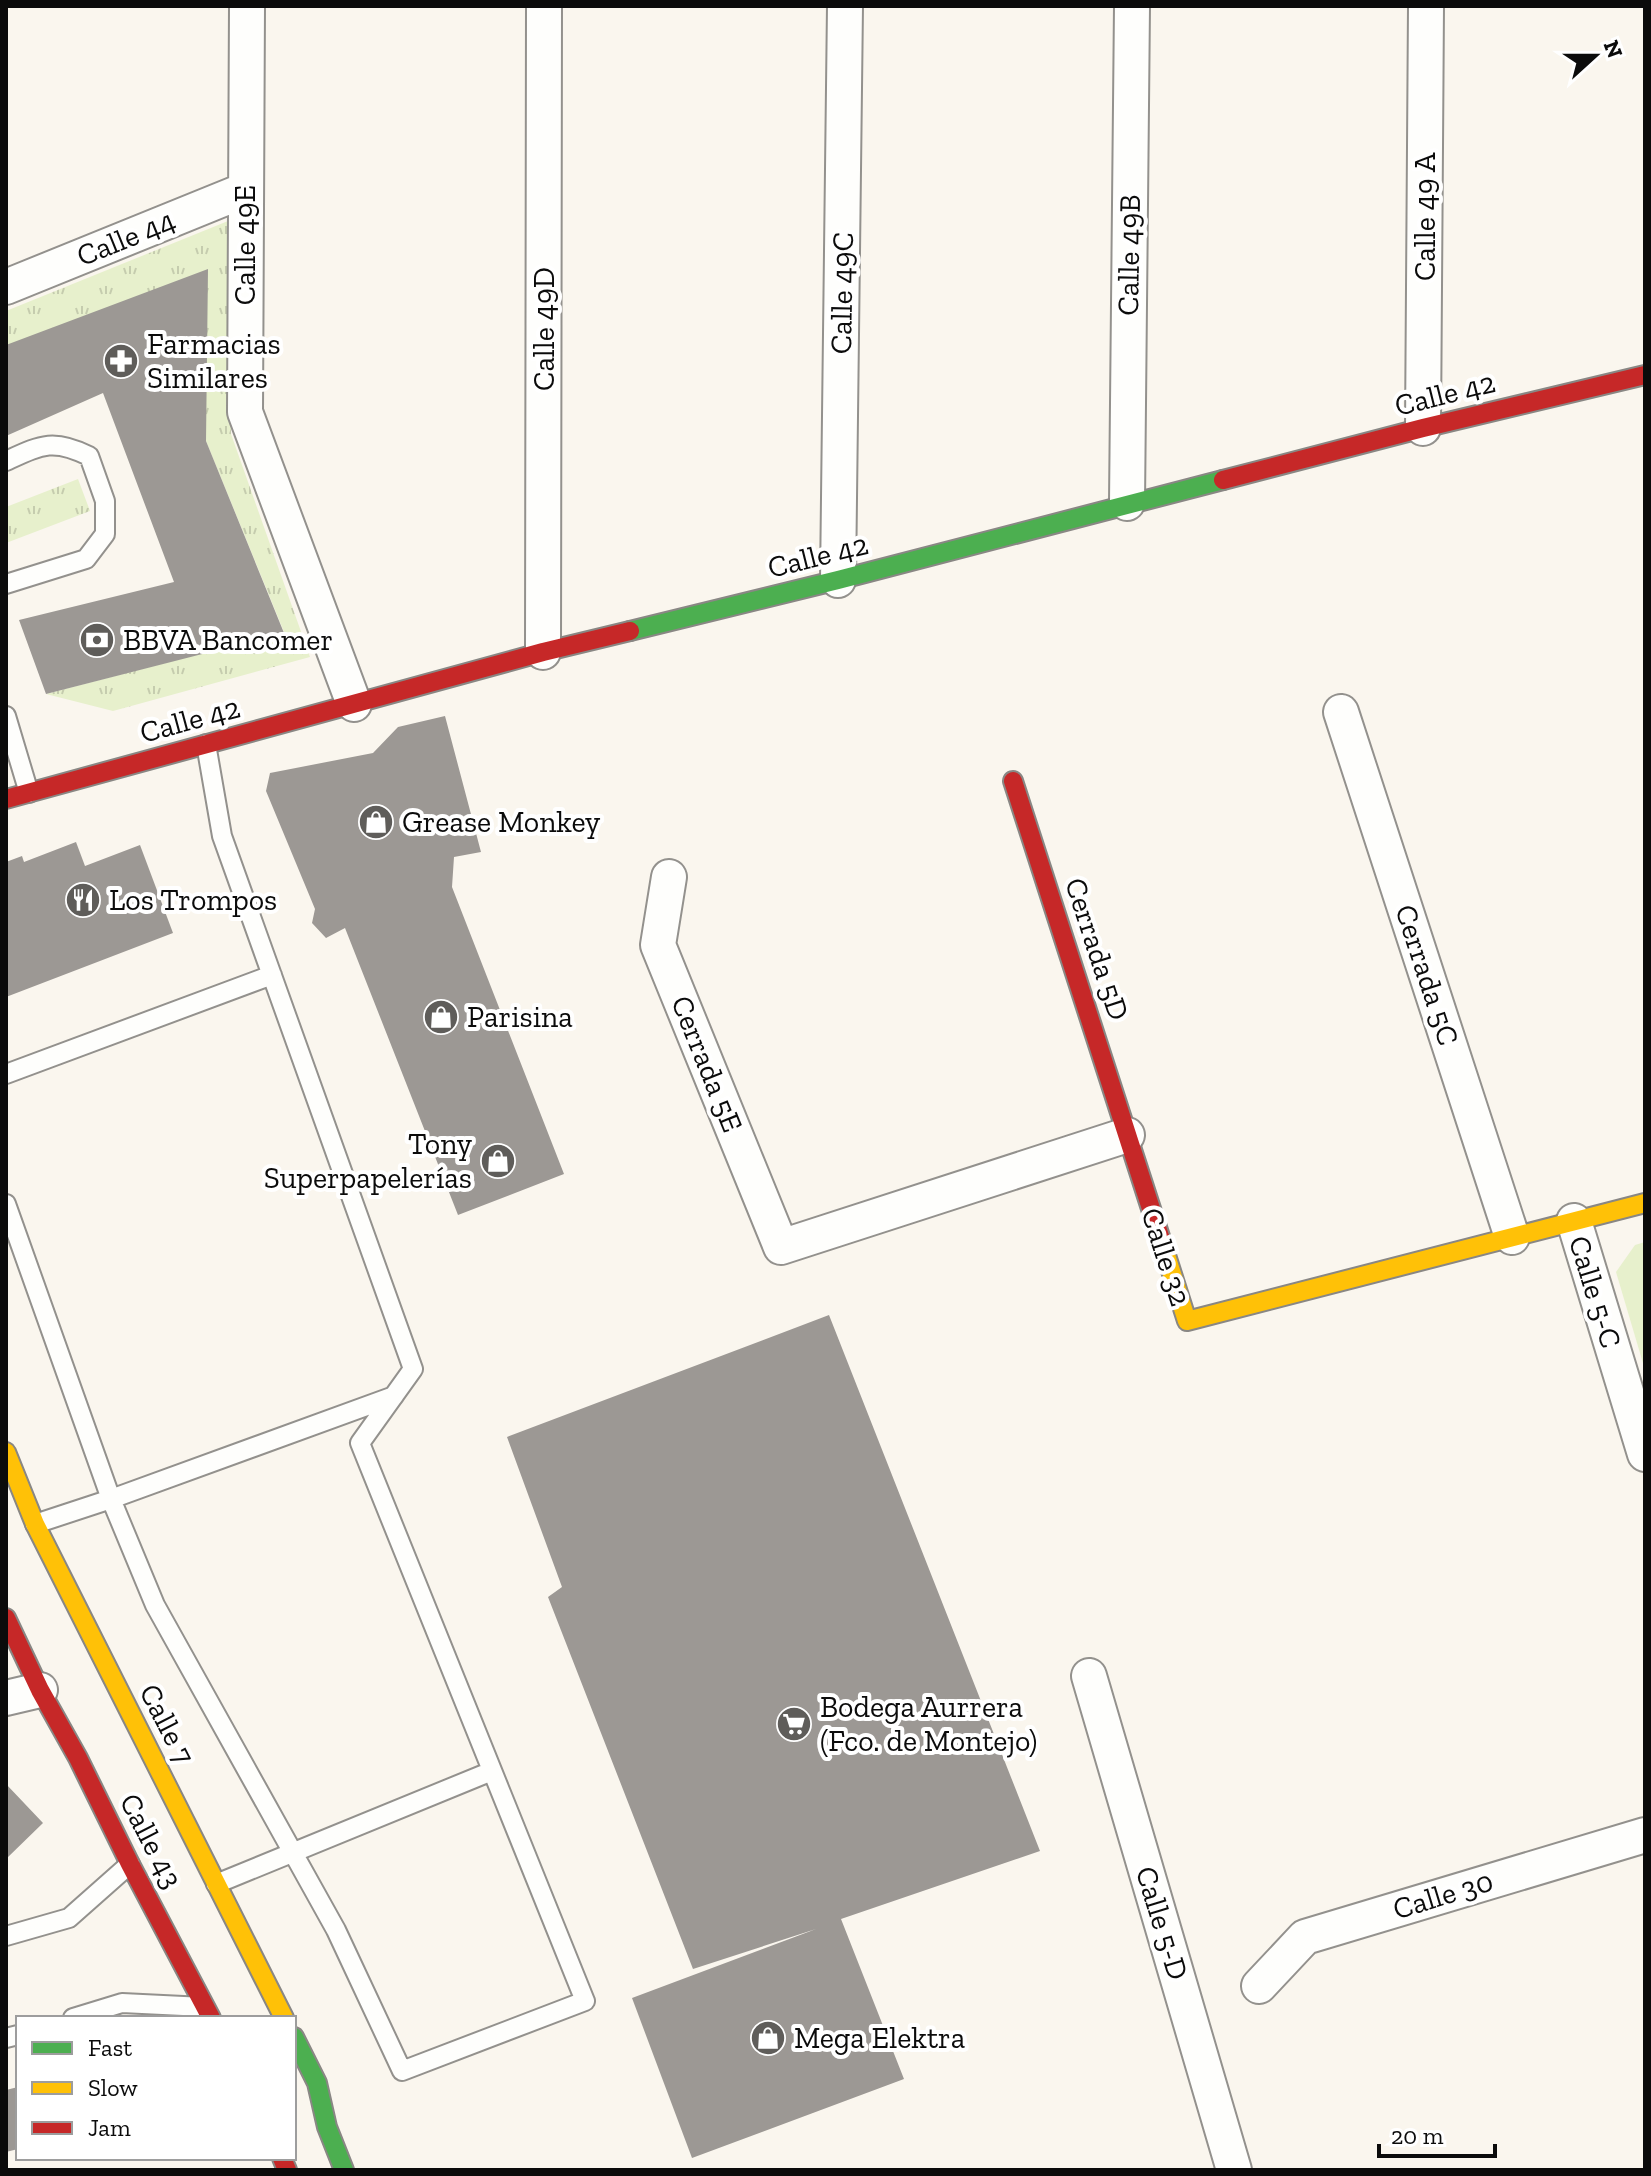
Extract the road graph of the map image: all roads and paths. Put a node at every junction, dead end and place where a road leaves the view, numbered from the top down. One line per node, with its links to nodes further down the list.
1 (247, 6): 6 (street, Calle 49E)
2 (544, 6): 14 (street, Calle 49D)
3 (845, 6): 12 (street, Calle 49C)
4 (1132, 6): 11 (street, Calle 49B)
5 (1426, 6): 9 (street, Calle 49 A)
6 (245, 190): 7 (street, Calle 44); 15 (street, Calle 49E)
7 (6, 287)
8 (1645, 375): 9 (street, Calle 42)
9 (1423, 428): 11 (street, Calle 42)
10 (6, 461): 13 (lane)
11 (1127, 503): 12 (street, Calle 42)
12 (838, 580): 14 (street, Calle 42)
13 (6, 584)
14 (543, 652): 15 (street, Calle 42)
15 (354, 704): 18 (street, Calle 42)
16 (1341, 712): 29 (street, Cerrada 5C)
17 (6, 716): 20 (lane)
18 (206, 744): 20 (street, Calle 42); 23 (lane)
19 (1013, 781): 25 (street, Cerrada 5D)
20 (29, 793): 21 (street, Calle 42)
21 (6, 799)
22 (669, 877): 25 (street, Cerrada 5E)
23 (272, 975): 24 (lane); 30 (lane)
24 (6, 1074)
25 (1127, 1135): 29 (street, Calle 32)
26 (1645, 1203): 28 (street, Calle 32)
27 (6, 1204): 33 (lane)
28 (1574, 1221): 29 (street, Calle 32); 32 (street, Calle 5-C)
29 (1512, 1237)
30 (394, 1396): 33 (lane); 39 (lane)
31 (6, 1452): 34 (street, Calle 7)
32 (1645, 1454)
33 (111, 1499): 34 (lane); 41 (lane)
34 (28, 1526): 43 (street, Calle 7)
35 (6, 1618): 37 (street, Calle 43)
36 (1089, 1676): 51 (street, Calle 5-D)
37 (40, 1690): 38 (street); 42 (street, Calle 43)
38 (6, 1698)
39 (492, 1771): 41 (lane); 41 (lane)
40 (1645, 1835): 45 (street, Calle 30)
41 (292, 1853): 43 (lane)
42 (130, 1864): 44 (lane); 46 (street, Calle 43)
43 (210, 1887): 48 (street, Calle 7)
44 (6, 1936)
45 (1259, 1986)
46 (208, 2013): 47 (lane)
47 (80, 2016)
48 (283, 2016)
49 (296, 2041): 50 (street)
50 (344, 2170)
51 (1234, 2170)

